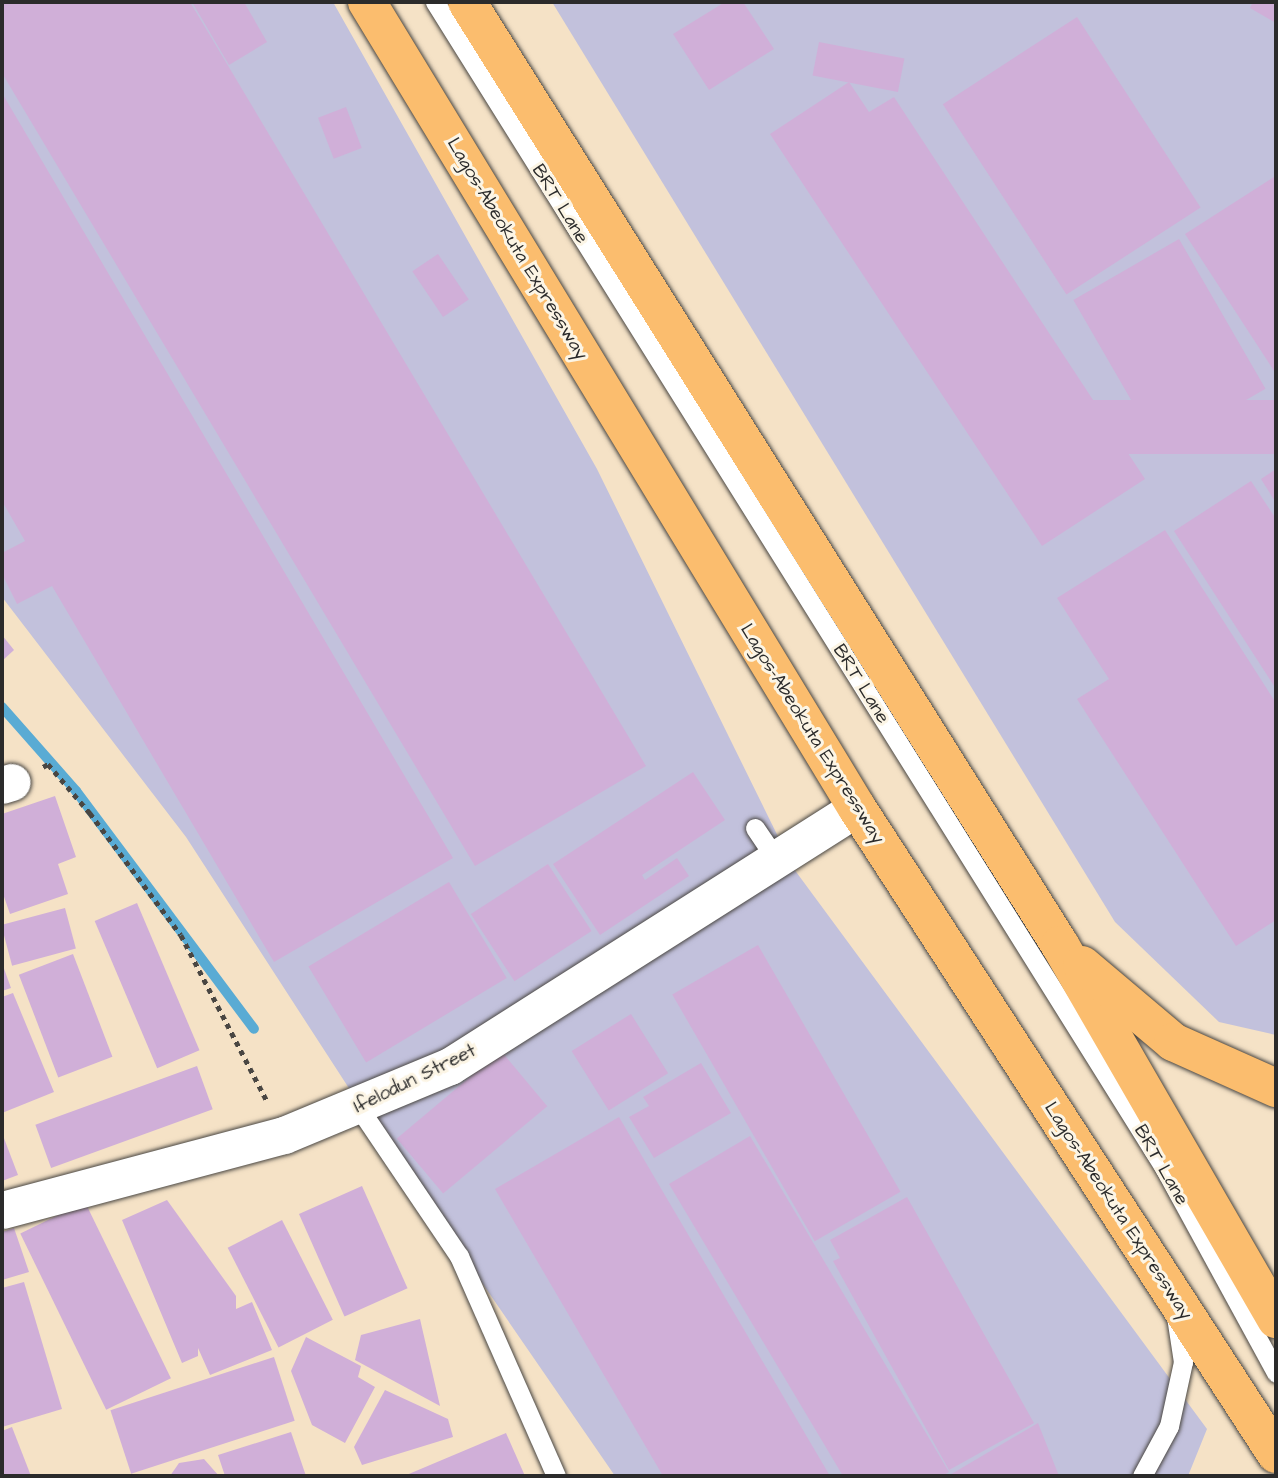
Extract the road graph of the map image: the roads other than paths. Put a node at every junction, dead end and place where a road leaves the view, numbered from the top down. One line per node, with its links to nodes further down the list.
1 (367, 2): 4 (highway, Lagos-Abeokuta Expressway)
2 (435, 2): 13 (lane, BRT Lane)
3 (467, 2): 7 (highway)
4 (857, 808): 6 (street, Ifelodun Street); 11 (highway, Lagos-Abeokuta Expressway)
5 (754, 828): 6 (lane)
6 (776, 859): 9 (street, Ifelodun Street)
7 (1060, 946): 8 (highway); 12 (highway)
8 (1276, 1088)
9 (359, 1108): 10 (street, Ifelodun Street); 15 (lane)
10 (2, 1210)
11 (1174, 1297): 14 (highway, Lagos-Abeokuta Expressway); 16 (lane)
12 (1276, 1319)
13 (1276, 1373)
14 (1276, 1454)
15 (556, 1476)
16 (1142, 1476)

